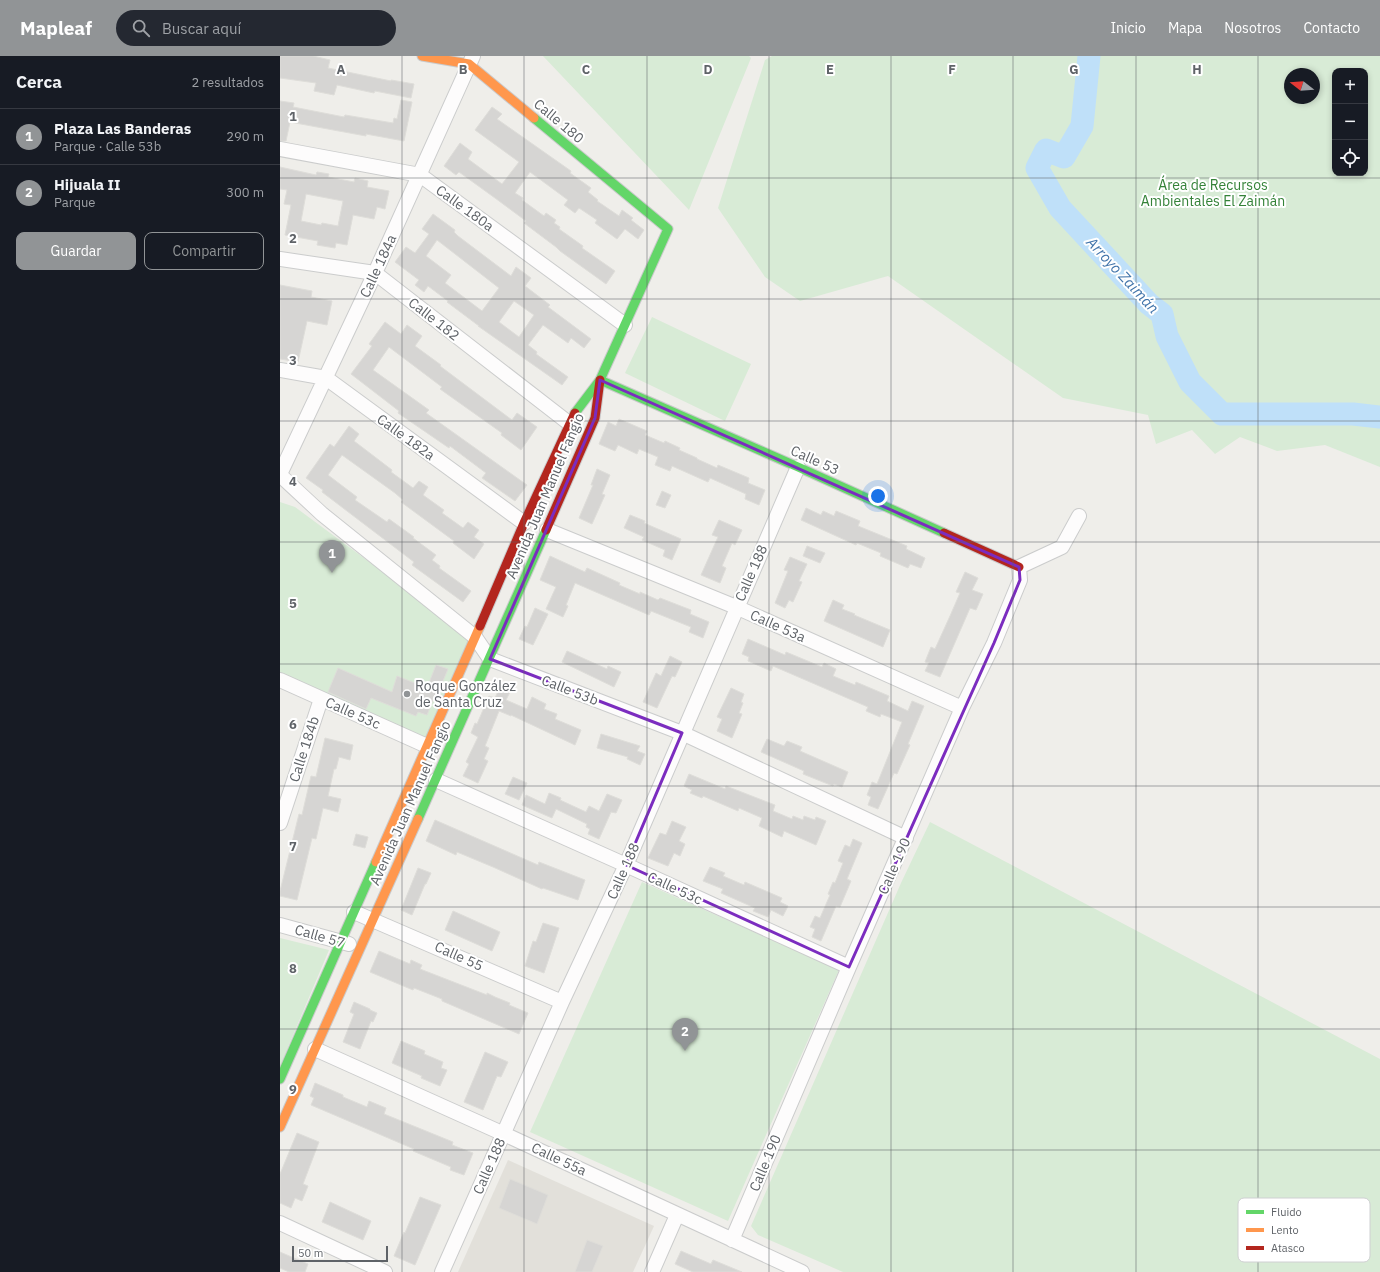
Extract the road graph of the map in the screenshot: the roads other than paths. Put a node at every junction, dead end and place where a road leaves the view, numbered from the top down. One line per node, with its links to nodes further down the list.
1 (422, 56): 2 (main road)
2 (471, 60): 4 (street, Calle 184a); 7 (main road, Calle 180)
3 (280, 149): 4 (street, Calle 180a)
4 (420, 175): 6 (street, Calle 184a); 7 (street, Calle 180a)
5 (280, 259): 6 (street, Calle 182)
6 (375, 273): 9 (street, Calle 184a); 11 (street, Calle 182)
7 (625, 325): 10 (main road)
8 (280, 370): 9 (street, Calle 182a)
9 (326, 378): 13 (street, Calle 184a); 15 (street, Calle 182a)
10 (600, 380): 11 (main road, Avenida Juan Manuel Fangio); 12 (main road, Calle 53); 16 (main road, Avenida Juan Manuel Fangio)
11 (570, 424): 15 (main road, Avenida Juan Manuel Fangio)
12 (798, 467): 17 (main road, Calle 53); 18 (street, Calle 188)
13 (280, 474): 19 (street)
14 (1079, 516): 17 (street)
15 (524, 523): 19 (main road, Avenida Juan Manuel Fangio)
16 (547, 530): 18 (street, Calle 53a); 20 (main road, Avenida Juan Manuel Fangio)
17 (1019, 567): 23 (street, Calle 190)
18 (736, 607): 23 (street, Calle 53a); 24 (street, Calle 188)
19 (475, 637): 20 (street); 25 (main road, Avenida Juan Manuel Fangio)
20 (490, 659): 24 (street, Calle 53b); 26 (main road, Avenida Juan Manuel Fangio)
21 (280, 680): 22 (street, Calle 53c)
22 (321, 699): 25 (street, Calle 53c); 27 (street, Calle 184b)
23 (962, 708): 28 (street, Calle 190)
24 (682, 733): 28 (street, Calle 53b); 29 (street, Calle 188)
25 (427, 746): 30 (main road, Avenida Juan Manuel Fangio)
26 (436, 780): 29 (street, Calle 53c); 31 (main road, Avenida Juan Manuel Fangio)
27 (280, 823)
28 (906, 838): 35 (street, Calle 190)
29 (626, 865): 35 (street, Calle 53c); 36 (street, Calle 188)
30 (354, 912): 31 (street, Calle 55); 33 (main road, Avenida Juan Manuel Fangio)
31 (374, 919): 34 (main road, Avenida Juan Manuel Fangio); 36 (street, Calle 55)
32 (280, 924): 33 (street, Calle 57)
33 (341, 942): 34 (street, Calle 57); 38 (main road, Avenida Juan Manuel Fangio)
34 (360, 947): 37 (main road, Avenida Juan Manuel Fangio)
35 (849, 967): 43 (street, Calle 190)
36 (562, 1002): 40 (street, Calle 188)
37 (314, 1049): 39 (main road, Avenida Juan Manuel Fangio); 40 (street, Calle 55a)
38 (280, 1079)
39 (280, 1126)
40 (504, 1134): 41 (street, Calle 55a); 45 (street, Calle 188)
41 (677, 1215): 43 (street, Calle 55a); 46 (street)
42 (280, 1223): 44 (street)
43 (732, 1240): 47 (street, Calle 55a)
44 (385, 1272)
45 (442, 1272)
46 (652, 1272)
47 (802, 1272)

